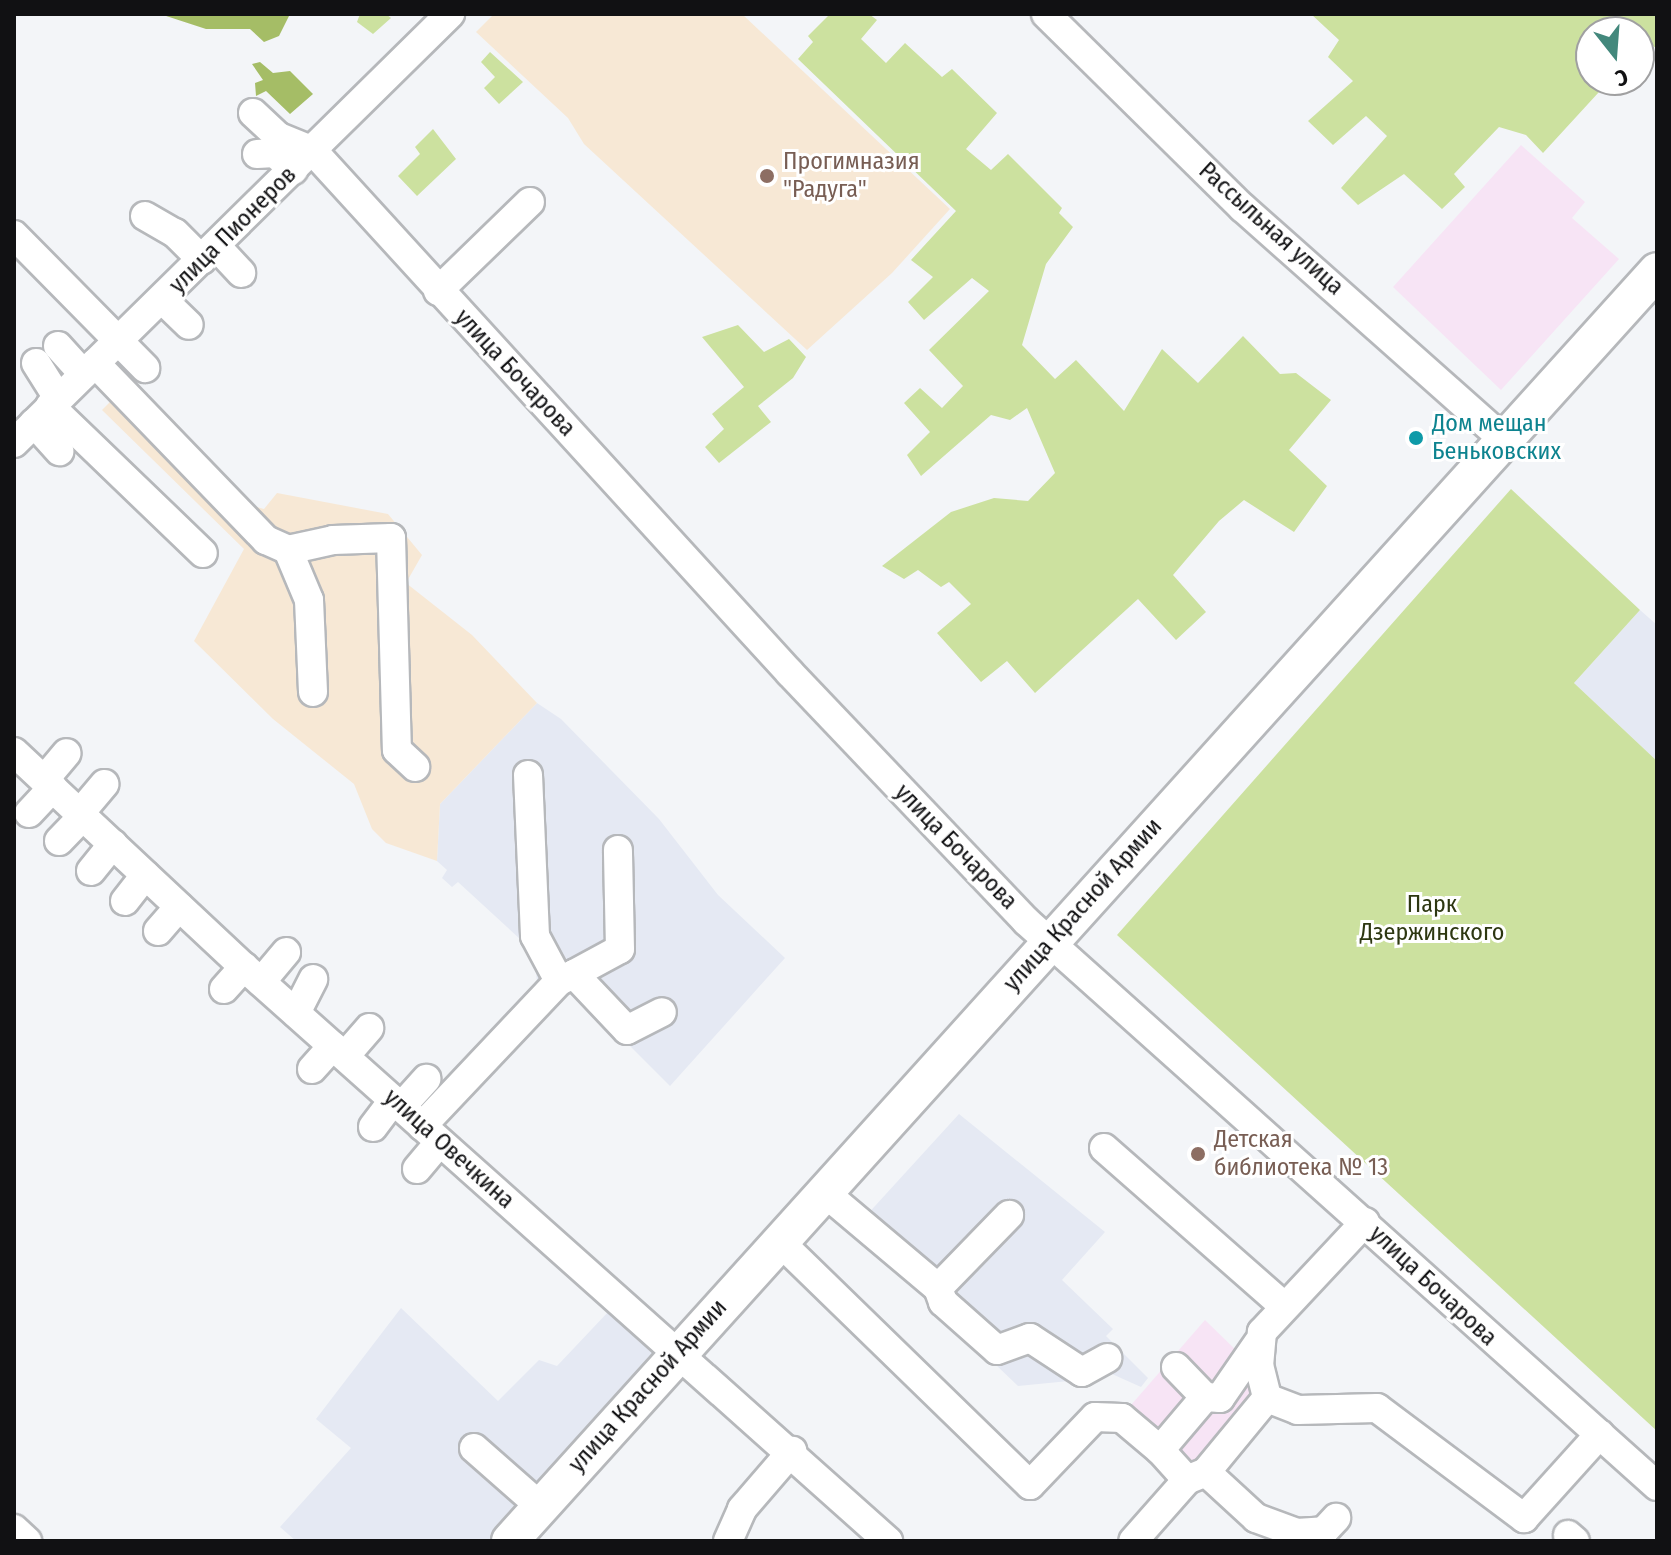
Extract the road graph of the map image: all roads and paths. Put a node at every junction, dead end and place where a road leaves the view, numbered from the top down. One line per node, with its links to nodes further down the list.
1 (450, 14): 5 (street, улица Пионеров)
2 (1046, 14): 19 (street, Рассыльная улица)
3 (253, 113): 5 (street)
4 (257, 154): 5 (street)
5 (303, 161): 9 (street, улица Пионеров); 12 (street, улица Бочарова)
6 (530, 202): 12 (street)
7 (145, 216): 9 (street)
8 (14, 235): 15 (street)
9 (209, 253): 11 (street); 13 (street, улица Пионеров)
10 (1657, 271): 19 (main road, улица Красной Армии)
11 (241, 273)
12 (438, 291): 40 (street, улица Бочарова)
13 (162, 299): 14 (street); 15 (street, улица Пионеров)
14 (189, 325)
15 (119, 342): 16 (street); 17 (street, улица Пионеров)
16 (145, 368)
17 (89, 369): 18 (street, улица Пионеров); 18 (street); 22 (street)
18 (47, 409): 20 (street, улица Пионеров); 21 (street); 23 (street)
19 (1502, 438): 40 (main road, улица Красной Армии)
20 (14, 443)
21 (59, 451)
22 (288, 550): 24 (street); 26 (street)
23 (203, 553)
24 (313, 692)
25 (67, 753): 27 (street)
26 (415, 767)
27 (30, 773): 30 (street); 31 (street, улица Овечкина)
28 (528, 775): 43 (street)
29 (104, 784): 31 (street)
30 (29, 813)
31 (81, 814): 32 (street); 33 (street, улица Овечкина)
32 (59, 841)
33 (113, 844): 35 (street); 36 (street, улица Овечкина)
34 (618, 850): 43 (street)
35 (91, 871)
36 (145, 875): 37 (street); 38 (street, улица Овечкина)
37 (125, 901)
38 (179, 907): 39 (street); 42 (street, улица Овечкина)
39 (158, 931)
40 (1050, 941): 57 (main road, улица Красной Армии); 59 (street, улица Бочарова)
41 (286, 952): 42 (street)
42 (252, 974): 45 (street); 47 (street, улица Овечкина)
43 (566, 977): 46 (street); 54 (street)
44 (313, 979): 47 (street)
45 (224, 989)
46 (662, 1012)
47 (296, 1013): 49 (street, улица Овечкина)
48 (369, 1028): 49 (street)
49 (339, 1051): 50 (street); 52 (street, улица Овечкина)
50 (312, 1069)
51 (426, 1079): 52 (street)
52 (397, 1103): 53 (street); 54 (street, улица Овечкина)
53 (373, 1127)
54 (431, 1134): 56 (street); 64 (street, улица Овечкина)
55 (1104, 1148): 62 (street)
56 (417, 1169)
57 (824, 1192): 60 (main road, улица Красной Армии); 61 (street)
58 (1009, 1215): 61 (street)
59 (1365, 1222): 62 (street); 69 (street, улица Бочарова)
60 (779, 1241): 64 (main road, улица Красной Армии); 71 (street)
61 (938, 1288): 65 (street)
62 (1284, 1306): 63 (street)
63 (1258, 1343): 67 (street); 68 (street)
64 (678, 1353): 72 (street, улица Овечкина); 75 (main road, улица Красной Армии)
65 (1107, 1358)
66 (1176, 1367): 67 (street)
67 (1205, 1397): 71 (street)
68 (1267, 1398): 69 (street); 73 (street)
69 (1600, 1434): 74 (street, улица Бочарова)
70 (474, 1448): 75 (street)
71 (1160, 1450): 73 (street)
72 (792, 1451): 80 (street); 81 (street, улица Овечкина)
73 (1195, 1484): 76 (street); 82 (street)
74 (1657, 1486)
75 (541, 1507): 79 (main road, улица Красной Армии)
76 (1336, 1518)
77 (14, 1529): 78 (street)
78 (27, 1541)
79 (510, 1541)
80 (728, 1541)
81 (888, 1541)
82 (1133, 1541)

